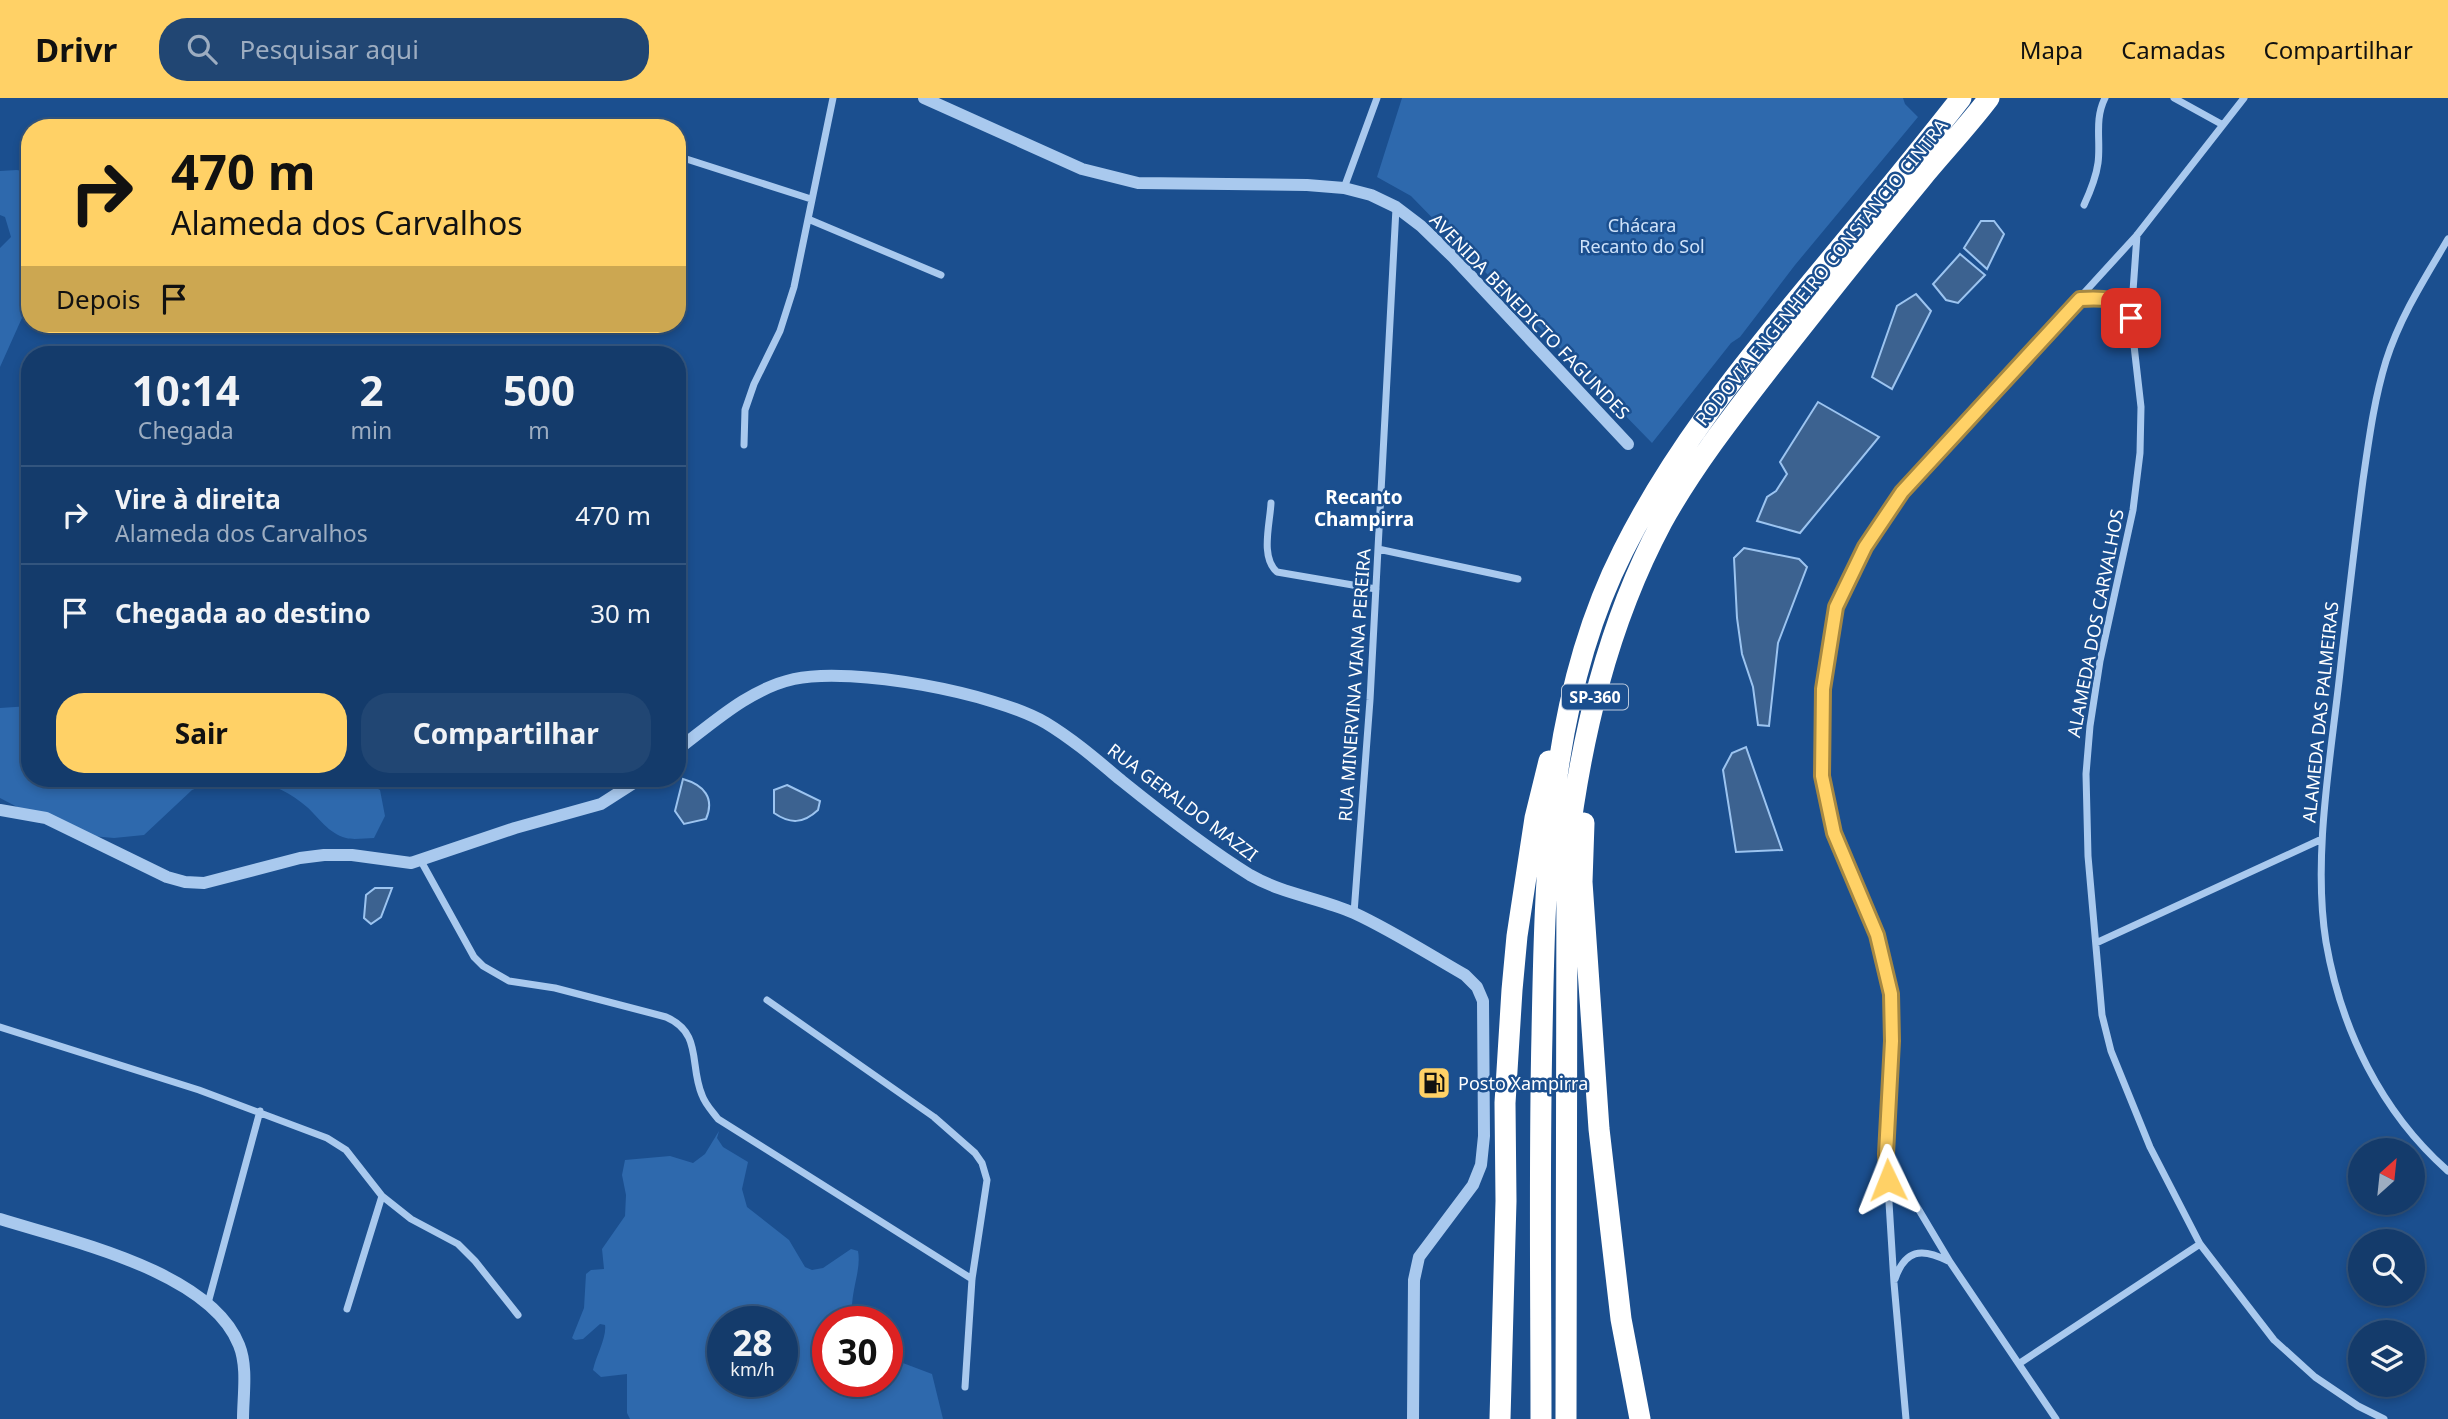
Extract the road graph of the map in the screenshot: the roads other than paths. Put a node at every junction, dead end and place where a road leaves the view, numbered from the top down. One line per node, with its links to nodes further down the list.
1 (833, 98): 12 (street)
2 (924, 98): 11 (street, AVENIDA BENEDICTO FAGUNDES)
3 (1377, 98): 11 (street)
4 (1961, 98): 28 (highway, RODOVIA ENGENHEIRO CONSTANCIO CINTRA / SP-360)
5 (1989, 98): 27 (highway, RODOVIA ENGENHEIRO CONSTANCIO CINTRA / SP-360)
6 (2105, 98): 13 (street)
7 (2174, 98): 9 (street)
8 (2244, 98): 9 (street)
9 (2223, 124): 16 (street)
10 (686, 159): 12 (street)
11 (1343, 188): 14 (street, AVENIDA BENEDICTO FAGUNDES)
12 (811, 199): 15 (street)
13 (2084, 205)
14 (1396, 207): 22 (street, AVENIDA BENEDICTO FAGUNDES); 24 (street, RUA MINERVINA VIANA PEREIRA)
15 (808, 219): 18 (street); 21 (street)
16 (2137, 235): 19 (street); 20 (street, ALAMEDA DOS CARVALHOS)
17 (2448, 239): 32 (street, ALAMEDA DAS PALMEIRAS)
18 (941, 275)
19 (2080, 299): 20 (street); 39 (street)
20 (2131, 318): 35 (street, ALAMEDA DOS CARVALHOS)
21 (744, 444)
22 (1628, 444)
23 (1271, 503): 26 (street)
24 (1378, 549): 25 (street); 26 (street, RUA MINERVINA VIANA PEREIRA)
25 (1518, 579)
26 (1376, 589): 34 (street, RUA MINERVINA VIANA PEREIRA)
27 (1588, 724): 56 (highway, RODOVIA ENGENHEIRO CONSTANCIO CINTRA / SP-360); 57 (highway)
28 (1565, 727): 54 (highway); 55 (highway, RODOVIA ENGENHEIRO CONSTANCIO CINTRA / SP-360)
29 (686, 743): 34 (street, RUA GERALDO MAZZI)
30 (628, 787): 33 (street)
31 (0, 810): 33 (street)
32 (2322, 839): 35 (street); 40 (street, ALAMEDA DAS PALMEIRAS)
33 (421, 861): 45 (street)
34 (1354, 913): 53 (street, RUA GERALDO MAZZI)
35 (2096, 943): 43 (street, ALAMEDA DOS CARVALHOS)
36 (766, 1000): 45 (street)
37 (0, 1027): 38 (street)
38 (260, 1111): 41 (street); 47 (street)
39 (1886, 1154): 44 (street); 46 (street)
40 (2448, 1171)
41 (382, 1196): 48 (street); 49 (street)
42 (0, 1219): 47 (street)
43 (2200, 1244): 50 (street); 60 (street, ALAMEDA DOS CARVALHOS)
44 (1950, 1262): 46 (street); 50 (street)
45 (972, 1279): 51 (street)
46 (1894, 1283): 58 (street)
47 (208, 1303): 52 (street)
48 (346, 1309)
49 (518, 1315)
50 (2020, 1363): 59 (street)
51 (965, 1387)
52 (243, 1419)
53 (1413, 1419)
54 (1500, 1419)
55 (1541, 1419)
56 (1566, 1419)
57 (1640, 1419)
58 (1906, 1419)
59 (2056, 1419)
60 (2384, 1419)

